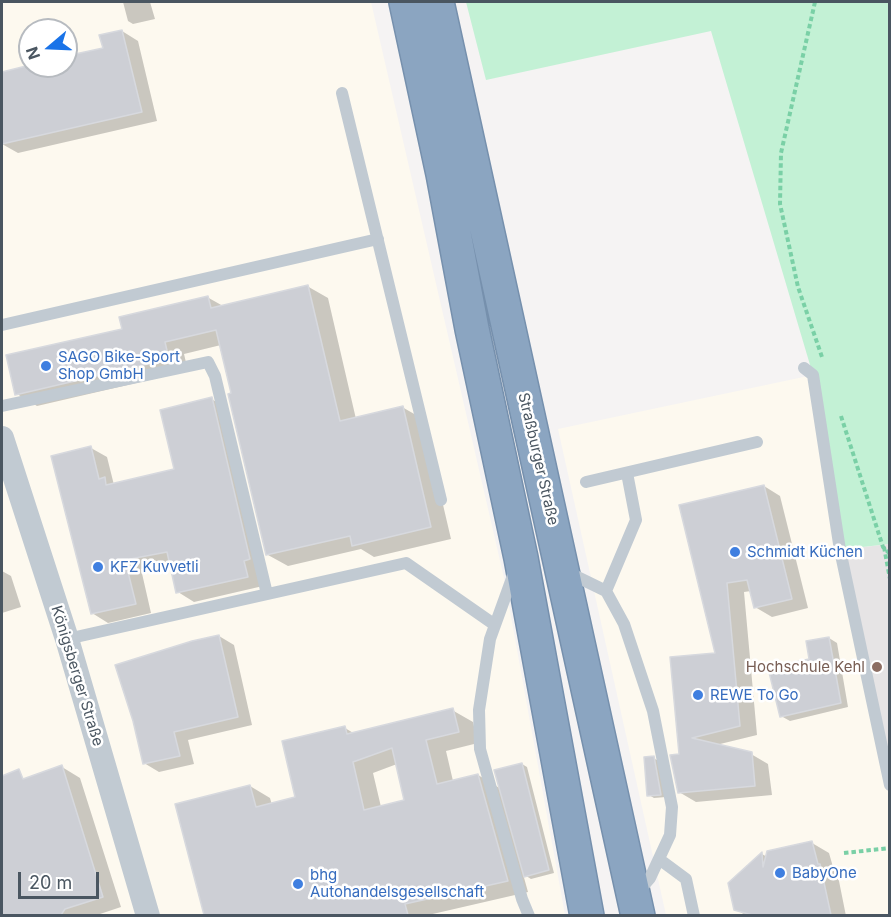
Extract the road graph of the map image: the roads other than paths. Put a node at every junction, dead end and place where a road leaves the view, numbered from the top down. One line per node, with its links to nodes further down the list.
1 (406, 2): 13 (highway)
2 (437, 2): 14 (highway, Straßburger Straße)
3 (342, 93): 4 (lane)
4 (378, 239): 5 (lane); 12 (lane)
5 (2, 325)
6 (804, 368): 19 (lane)
7 (2, 406): 16 (lane)
8 (2, 438): 18 (street, Königsberger Straße)
9 (757, 442): 10 (lane)
10 (627, 472): 11 (lane); 15 (lane)
11 (586, 483)
12 (441, 500)
13 (521, 558): 17 (lane); 24 (highway)
14 (563, 570): 15 (lane); 21 (highway, Straßburger Straße)
15 (606, 591): 20 (lane)
16 (267, 594): 17 (lane); 18 (lane)
17 (495, 625): 23 (lane)
18 (67, 639): 22 (street, Königsberger Straße)
19 (890, 784)
20 (659, 859): 21 (lane); 25 (lane)
21 (636, 906)
22 (148, 915)
23 (529, 915)
24 (586, 915)
25 (694, 915)

